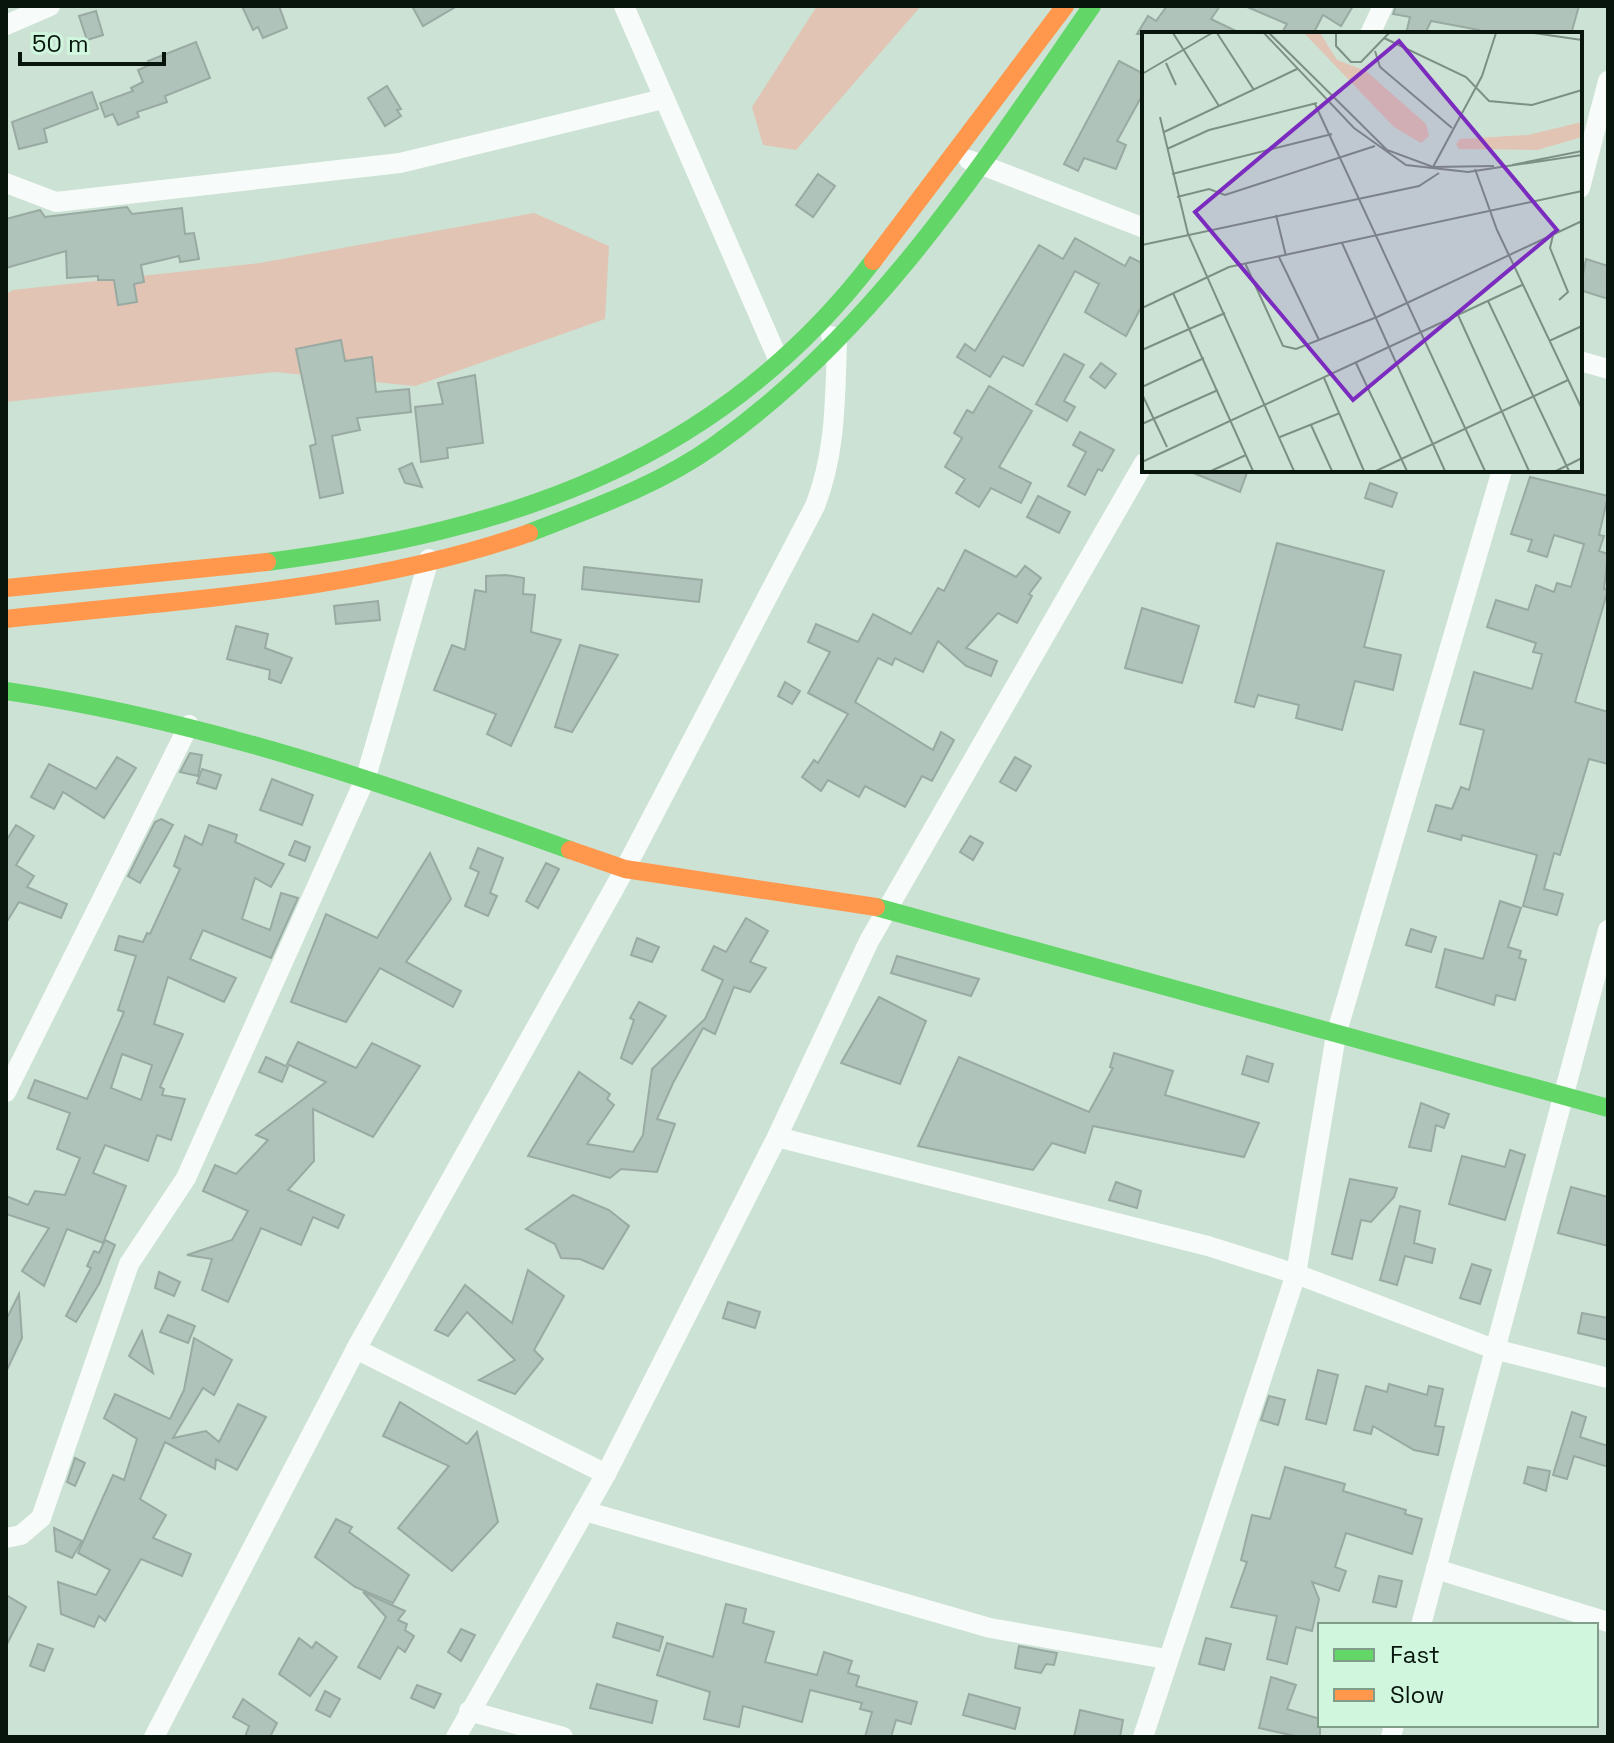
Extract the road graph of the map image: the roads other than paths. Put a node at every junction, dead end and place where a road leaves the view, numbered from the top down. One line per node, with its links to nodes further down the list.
1 (50, 6): 6 (street)
2 (624, 6): 9 (street)
3 (1065, 6): 10 (street)
4 (1092, 6): 11 (street)
5 (1383, 6): 7 (street)
6 (6, 25)
7 (1371, 32)
8 (1608, 81): 12 (street)
9 (663, 99): 13 (street); 17 (street)
10 (957, 152): 11 (street); 15 (street)
11 (977, 166): 14 (street); 16 (street)
12 (1582, 180)
13 (6, 183)
14 (1142, 227)
15 (819, 324): 16 (street); 17 (street)
16 (837, 342): 22 (street); 28 (street)
17 (779, 361): 23 (street)
18 (1582, 362): 19 (street)
19 (1608, 369)
20 (1142, 466): 29 (street)
21 (1501, 472): 31 (street)
22 (429, 559): 24 (street); 27 (street)
23 (6, 588)
24 (6, 619)
25 (6, 691): 26 (street)
26 (189, 725): 27 (street); 32 (street)
27 (366, 777): 28 (street); 42 (street)
28 (625, 869): 29 (street); 37 (street)
29 (887, 909): 31 (street); 35 (street)
30 (1608, 930): 33 (street)
31 (1336, 1035): 33 (street); 36 (street)
32 (6, 1092)
33 (1565, 1096): 34 (street); 38 (street)
34 (1608, 1108)
35 (777, 1137): 36 (street); 40 (street)
36 (1296, 1274): 38 (street); 46 (street)
37 (356, 1349): 40 (street); 48 (street)
38 (1494, 1349): 39 (street); 43 (street)
39 (1608, 1378)
40 (606, 1474): 41 (street)
41 (585, 1511): 46 (street); 47 (street)
42 (6, 1538)
43 (1436, 1569): 44 (street); 45 (street)
44 (1608, 1622)
45 (1422, 1623)
46 (1166, 1659): 51 (street)
47 (469, 1711): 49 (street); 50 (street)
48 (154, 1737)
49 (456, 1737)
50 (563, 1737)
51 (1143, 1737)

